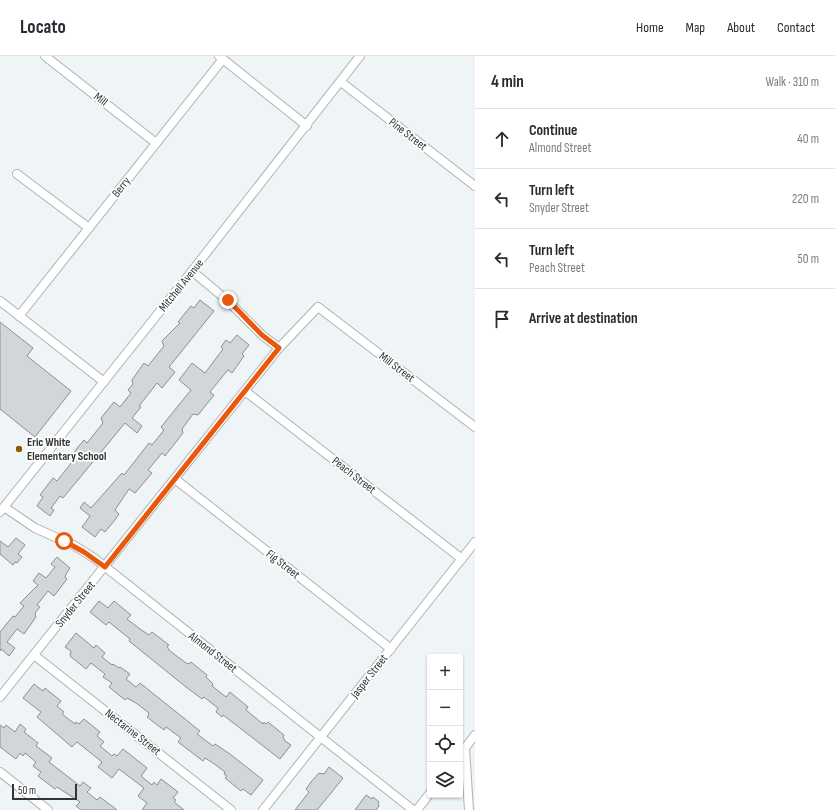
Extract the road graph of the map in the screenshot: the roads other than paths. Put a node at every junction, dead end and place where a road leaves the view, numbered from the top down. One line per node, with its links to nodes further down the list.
1 (45, 56): 6 (street, Mill)
2 (360, 56): 4 (street, Mitchell Avenue)
3 (221, 58): 5 (street); 6 (street, Berry)
4 (341, 82): 5 (street, Mitchell Avenue); 8 (street, Pine Street)
5 (307, 126): 10 (street, Mitchell Avenue)
6 (156, 143): 9 (street, Berry)
7 (17, 174): 9 (street)
8 (475, 186)
9 (89, 228): 13 (street, Berry)
10 (192, 271): 14 (street); 15 (street, Mitchell Avenue)
11 (0, 301): 13 (street)
12 (318, 307): 14 (street, Snyder Street); 17 (street, Mill Street)
13 (19, 316): 15 (street)
14 (279, 348): 16 (street, Snyder Street)
15 (104, 382): 19 (street, Mitchell Avenue)
16 (245, 391): 18 (street, Snyder Street); 21 (street, Peach Street)
17 (475, 427)
18 (175, 479): 22 (street, Snyder Street); 23 (street, Fig Street)
19 (2, 509): 22 (street, Almond Street)
20 (475, 542): 21 (street, Jasper Street)
21 (462, 559): 23 (street, Jasper Street)
22 (105, 567): 24 (street, Snyder Street); 27 (street, Almond Street)
23 (391, 649): 27 (street, Jasper Street)
24 (34, 655): 25 (street, Snyder Street); 33 (street, Nectarine Street)
25 (0, 697)
26 (475, 735): 28 (street)
27 (321, 737): 34 (street, Jasper Street); 35 (street, Almond Street)
28 (463, 750)
29 (463, 759): 37 (street)
30 (0, 772): 32 (street)
31 (427, 797): 36 (street)
32 (48, 810)
33 (231, 810)
34 (263, 810)
35 (413, 810)
36 (417, 810)
37 (469, 810)

